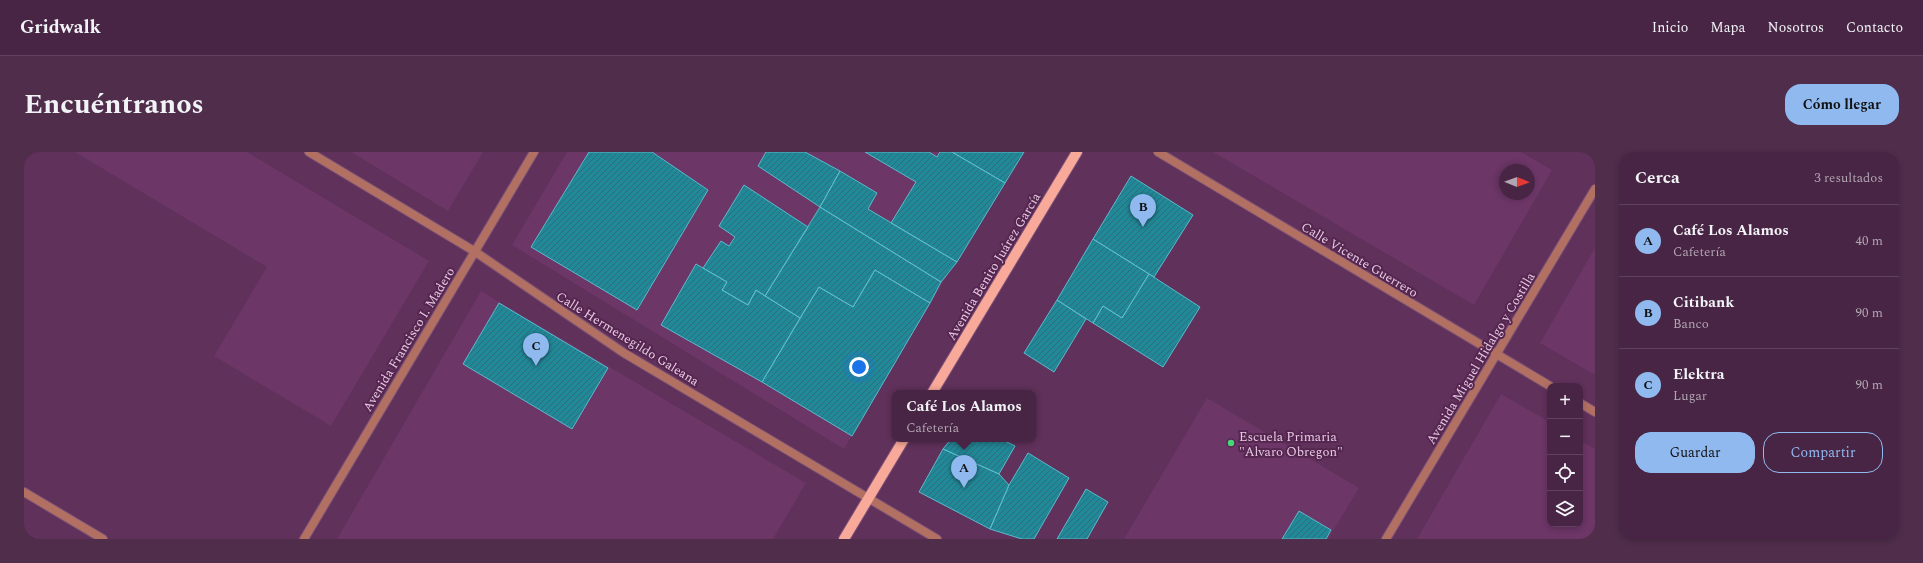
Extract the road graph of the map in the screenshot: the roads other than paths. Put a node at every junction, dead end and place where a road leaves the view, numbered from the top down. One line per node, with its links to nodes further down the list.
1 (309, 152): 6 (street, Calle Hermenegildo Galeana)
2 (534, 152): 6 (street, Avenida Francisco I. Madero)
3 (1077, 152): 9 (main road, Avenida Benito Juárez García)
4 (1158, 152): 7 (street, Calle Vicente Guerrero)
5 (1595, 189): 7 (street, Avenida Miguel Hidalgo y Costilla)
6 (474, 252): 14 (street, Calle Hermenegildo Galeana); 16 (street, Avenida Francisco I. Madero)
7 (1496, 355): 8 (street, Calle Vicente Guerrero); 19 (street, Avenida Miguel Hidalgo y Costilla)
8 (1547, 384)
9 (934, 390)
10 (1583, 405): 11 (street)
11 (1595, 412)
12 (902, 442): 14 (main road)
13 (24, 492): 15 (street)
14 (868, 498): 17 (main road); 18 (street, Calle Hermenegildo Galeana)
15 (103, 539)
16 (304, 539)
17 (844, 539)
18 (937, 539)
19 (1386, 539)

